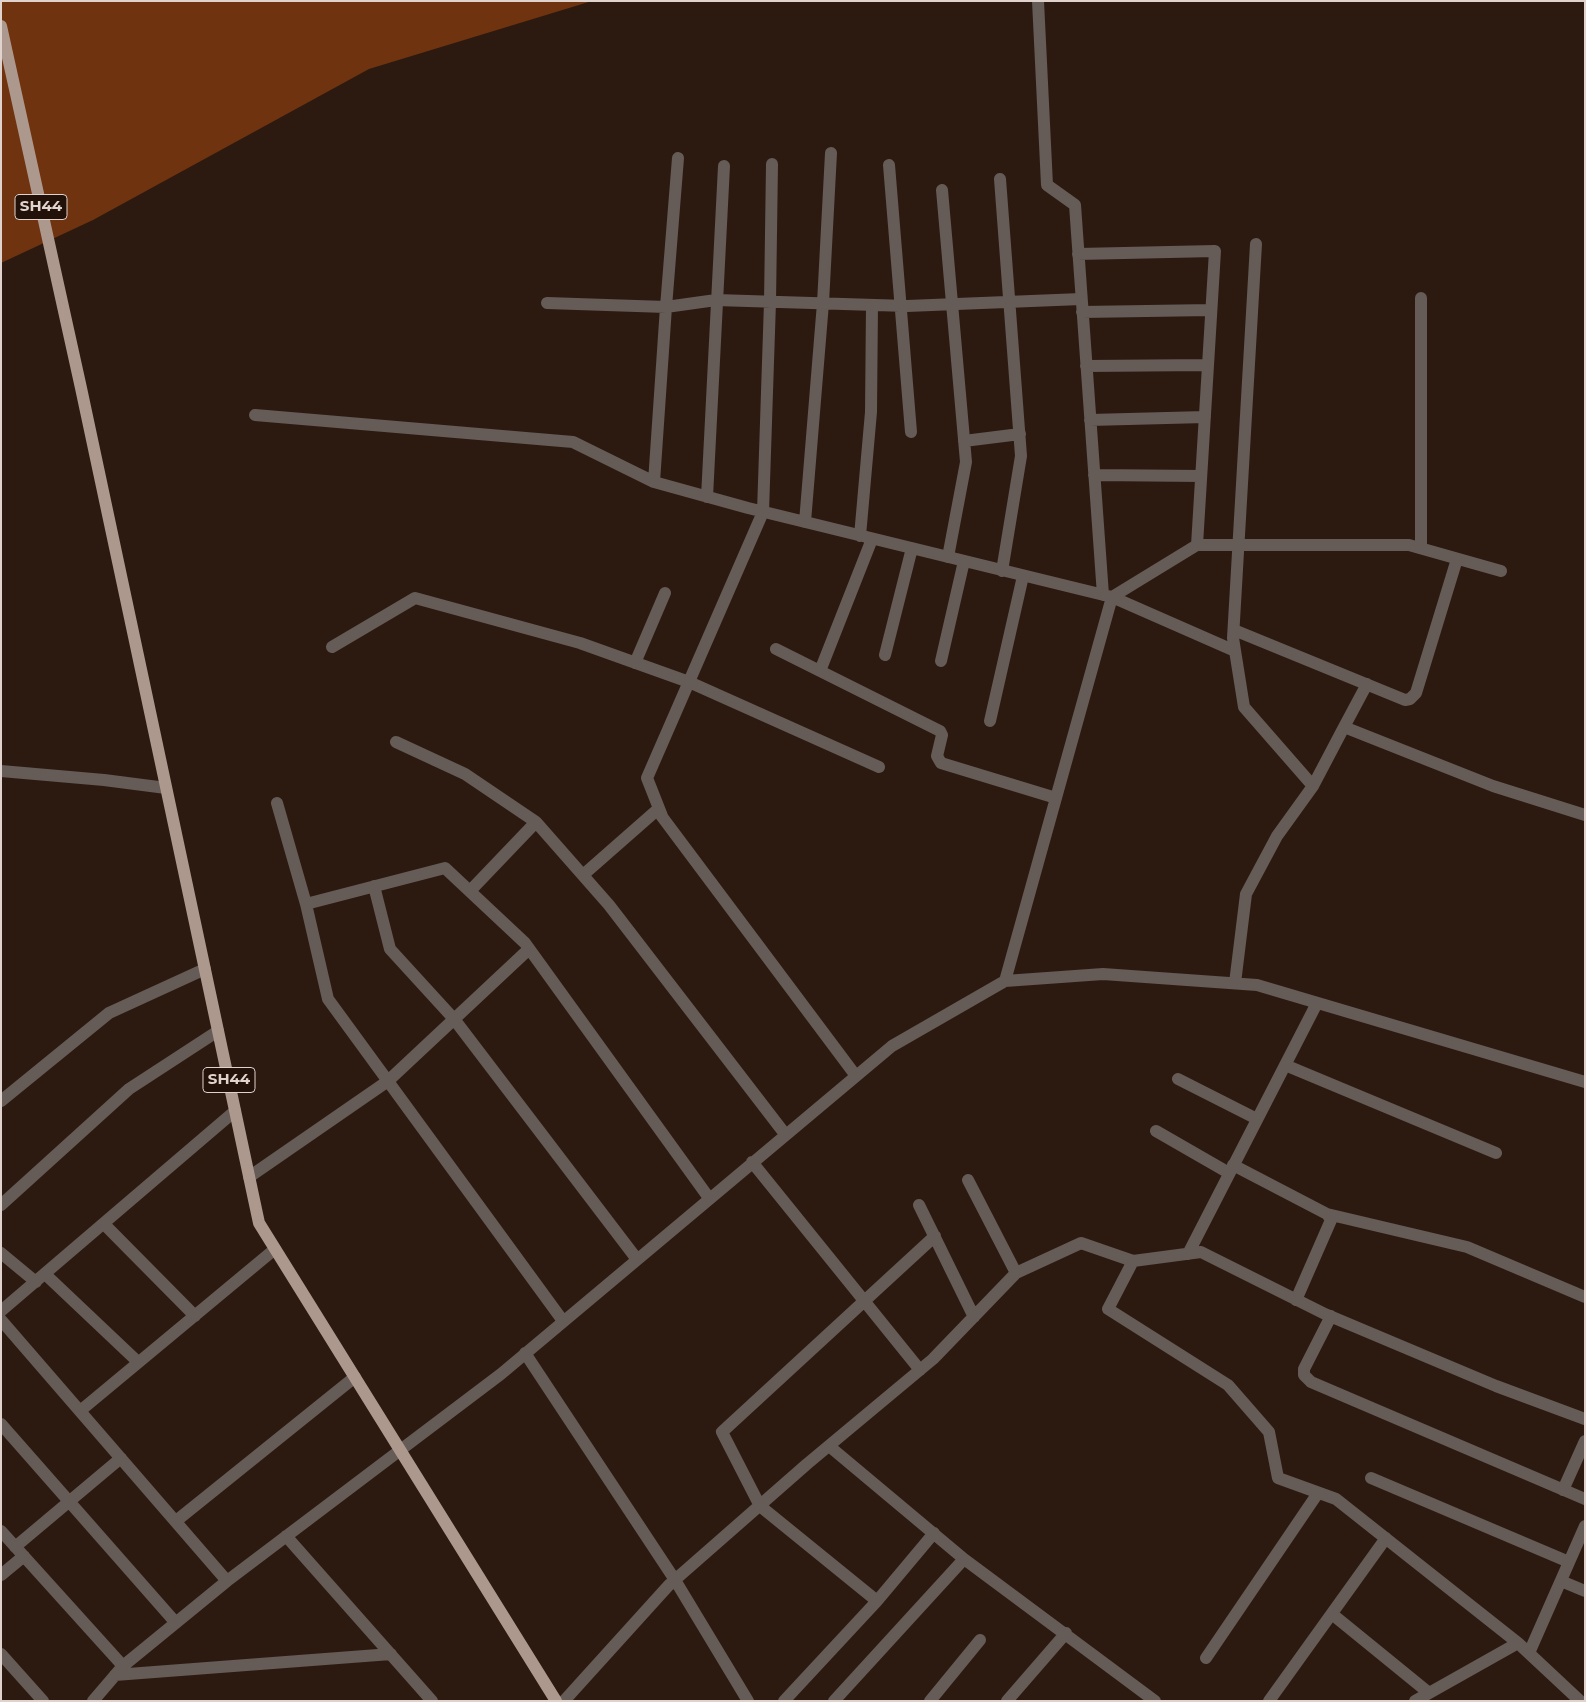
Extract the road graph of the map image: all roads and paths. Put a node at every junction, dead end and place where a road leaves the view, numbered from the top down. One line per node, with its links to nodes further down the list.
1 (1038, 1): 11 (street)
2 (1, 26): 68 (main road, SH44)
3 (831, 153): 18 (street)
4 (678, 158): 22 (street)
5 (772, 164): 15 (street)
6 (889, 165): 21 (street)
7 (724, 166): 14 (street)
8 (1000, 179): 16 (street)
9 (942, 190): 19 (street)
10 (1256, 244): 41 (street)
11 (1078, 254): 13 (street); 23 (street)
12 (1421, 298): 43 (street)
13 (1082, 299): 16 (street); 24 (street)
14 (716, 300): 15 (street); 22 (street); 36 (street)
15 (770, 302): 18 (street); 37 (street)
16 (1010, 302): 19 (street); 31 (street)
17 (547, 303): 22 (street)
18 (823, 304): 20 (street); 38 (street)
19 (952, 304): 21 (street); 32 (street)
20 (872, 305): 21 (street); 39 (street)
21 (900, 306): 30 (street)
22 (666, 307): 35 (street)
23 (1211, 310): 24 (street); 25 (street)
24 (1082, 312): 26 (street)
25 (1208, 365): 26 (street); 28 (street)
26 (1086, 366): 29 (street)
27 (256, 415): 35 (street)
28 (1204, 417): 29 (street); 34 (street)
29 (1090, 420): 33 (street)
30 (911, 432)
31 (1020, 434): 32 (street); 47 (street)
32 (964, 441): 44 (street)
33 (1094, 475): 34 (street); 51 (street)
34 (1201, 476): 40 (street)
35 (654, 482): 36 (street)
36 (707, 497): 37 (street)
37 (763, 512): 38 (street); 60 (street)
38 (805, 522): 39 (street)
39 (866, 537): 42 (street); 59 (street)
40 (1197, 545): 41 (street); 51 (street)
41 (1240, 545): 43 (street); 52 (street)
42 (912, 548): 44 (street); 56 (street)
43 (1421, 548): 45 (street)
44 (948, 558): 46 (street)
45 (1457, 559): 48 (street); 61 (street)
46 (964, 561): 47 (street); 57 (street)
47 (1002, 571): 49 (street)
48 (1500, 572)
49 (1023, 576): 51 (street); 62 (street)
50 (665, 593): 58 (street)
51 (1107, 596): 55 (street); 69 (street)
52 (1234, 630): 55 (street); 61 (street)
53 (332, 647): 58 (street)
54 (776, 649): 59 (street)
55 (1235, 651): 67 (street)
56 (885, 655)
57 (941, 661)
58 (635, 663): 60 (street)
59 (820, 671): 69 (street)
60 (689, 682): 65 (street); 72 (street)
61 (1367, 684): 63 (street)
62 (990, 721)
63 (1344, 727): 67 (street); 71 (street)
64 (396, 742): 73 (street)
65 (879, 767)
66 (1, 771): 68 (street)
67 (1313, 786): 81 (street)
68 (166, 788): 79 (main road, SH44)
69 (1056, 798): 80 (street)
70 (277, 803): 77 (street)
71 (1585, 815)
72 (662, 816): 74 (street); 86 (street)
73 (536, 822): 74 (street); 76 (street)
74 (583, 875): 94 (street)
75 (374, 886): 76 (street); 77 (street); 83 (street)
76 (470, 891): 78 (street)
77 (306, 904): 88 (street)
78 (529, 949): 83 (street); 100 (street)
79 (205, 969): 84 (main road, SH44); 90 (street)
80 (1005, 981): 81 (street); 86 (street)
81 (1235, 983): 82 (street)
82 (1317, 1003): 85 (street); 89 (street)
83 (454, 1019): 88 (street); 109 (street)
84 (218, 1031): 91 (main road, SH44); 101 (street)
85 (1286, 1065): 92 (street); 95 (street)
86 (856, 1076): 94 (street)
87 (1178, 1080): 92 (street)
88 (388, 1081): 98 (street); 121 (street)
89 (1585, 1082)
90 (1, 1102)
91 (235, 1111): 98 (main road, SH44); 104 (street)
92 (1258, 1119): 97 (street)
93 (1156, 1131): 97 (street)
94 (785, 1134): 96 (street)
95 (1496, 1153)
96 (752, 1162): 100 (street); 115 (street)
97 (1231, 1169): 103 (street); 108 (street)
98 (249, 1177): 106 (main road, SH44)
99 (968, 1180): 111 (street)
100 (709, 1198): 109 (street)
101 (1, 1205)
102 (920, 1205): 105 (street)
103 (1327, 1214): 113 (street); 114 (street)
104 (104, 1224): 112 (street); 117 (street)
105 (935, 1236): 115 (street); 119 (street)
106 (275, 1249): 117 (street); 125 (main road, SH44)
107 (1, 1252): 112 (street)
108 (1188, 1254): 110 (street); 114 (street)
109 (636, 1258): 121 (street)
110 (1133, 1261): 111 (street); 135 (street)
111 (1016, 1273): 119 (street)
112 (41, 1278): 116 (street); 123 (street)
113 (1585, 1297)
114 (1296, 1300): 118 (street)
115 (864, 1301): 124 (street); 138 (street)
116 (1, 1311)
117 (195, 1316): 123 (street)
118 (1331, 1316): 127 (street); 134 (street)
119 (974, 1317): 124 (street)
120 (1, 1320): 126 (street)
121 (563, 1321): 122 (street)
122 (525, 1353): 131 (street); 149 (street)
123 (138, 1362): 126 (street)
124 (920, 1370): 130 (street)
125 (355, 1378): 131 (main road, SH44); 139 (street)
126 (80, 1411): 132 (street)
127 (1585, 1418)
128 (1, 1424): 137 (street)
129 (1585, 1441): 134 (street)
130 (829, 1446): 138 (street); 142 (street)
131 (400, 1450): 143 (street); 169 (main road, SH44)
132 (121, 1458): 137 (street); 139 (street)
133 (1371, 1478): 147 (street)
134 (1563, 1490): 136 (street)
135 (1318, 1493): 144 (street); 162 (street)
136 (1585, 1499)
137 (70, 1501): 145 (street); 155 (street)
138 (760, 1506): 149 (street); 153 (street)
139 (176, 1521): 150 (street)
140 (1585, 1526): 147 (street)
141 (1, 1531): 145 (street)
142 (934, 1533): 146 (street); 153 (street)
143 (286, 1536): 150 (street); 161 (street)
144 (1386, 1538): 154 (street); 158 (street)
145 (20, 1552): 148 (street); 163 (street)
146 (964, 1559): 156 (street); 165 (street)
147 (1569, 1562): 151 (street)
148 (1, 1575)
149 (675, 1580): 170 (street); 171 (street)
150 (227, 1581): 155 (street)
151 (1560, 1581): 152 (street); 159 (street)
152 (1585, 1591)
153 (876, 1601): 172 (street)
154 (1332, 1614): 164 (street); 176 (street)
155 (176, 1623): 163 (street)
156 (1066, 1633): 174 (street); 175 (street)
157 (980, 1640): 173 (street)
158 (1518, 1642): 159 (street); 164 (street)
159 (1529, 1653): 178 (street)
160 (1, 1654): 166 (street)
161 (391, 1654): 163 (street); 168 (street)
162 (1206, 1658)
163 (119, 1671): 167 (street)
164 (1429, 1693): 177 (street)
165 (838, 1699)
166 (43, 1701)
167 (93, 1701)
168 (432, 1701)
169 (556, 1701)
170 (564, 1701)
171 (748, 1701)
172 (784, 1701)
173 (930, 1701)
174 (1007, 1701)
175 (1155, 1701)
176 (1269, 1701)
177 (1414, 1701)
178 (1580, 1701)

